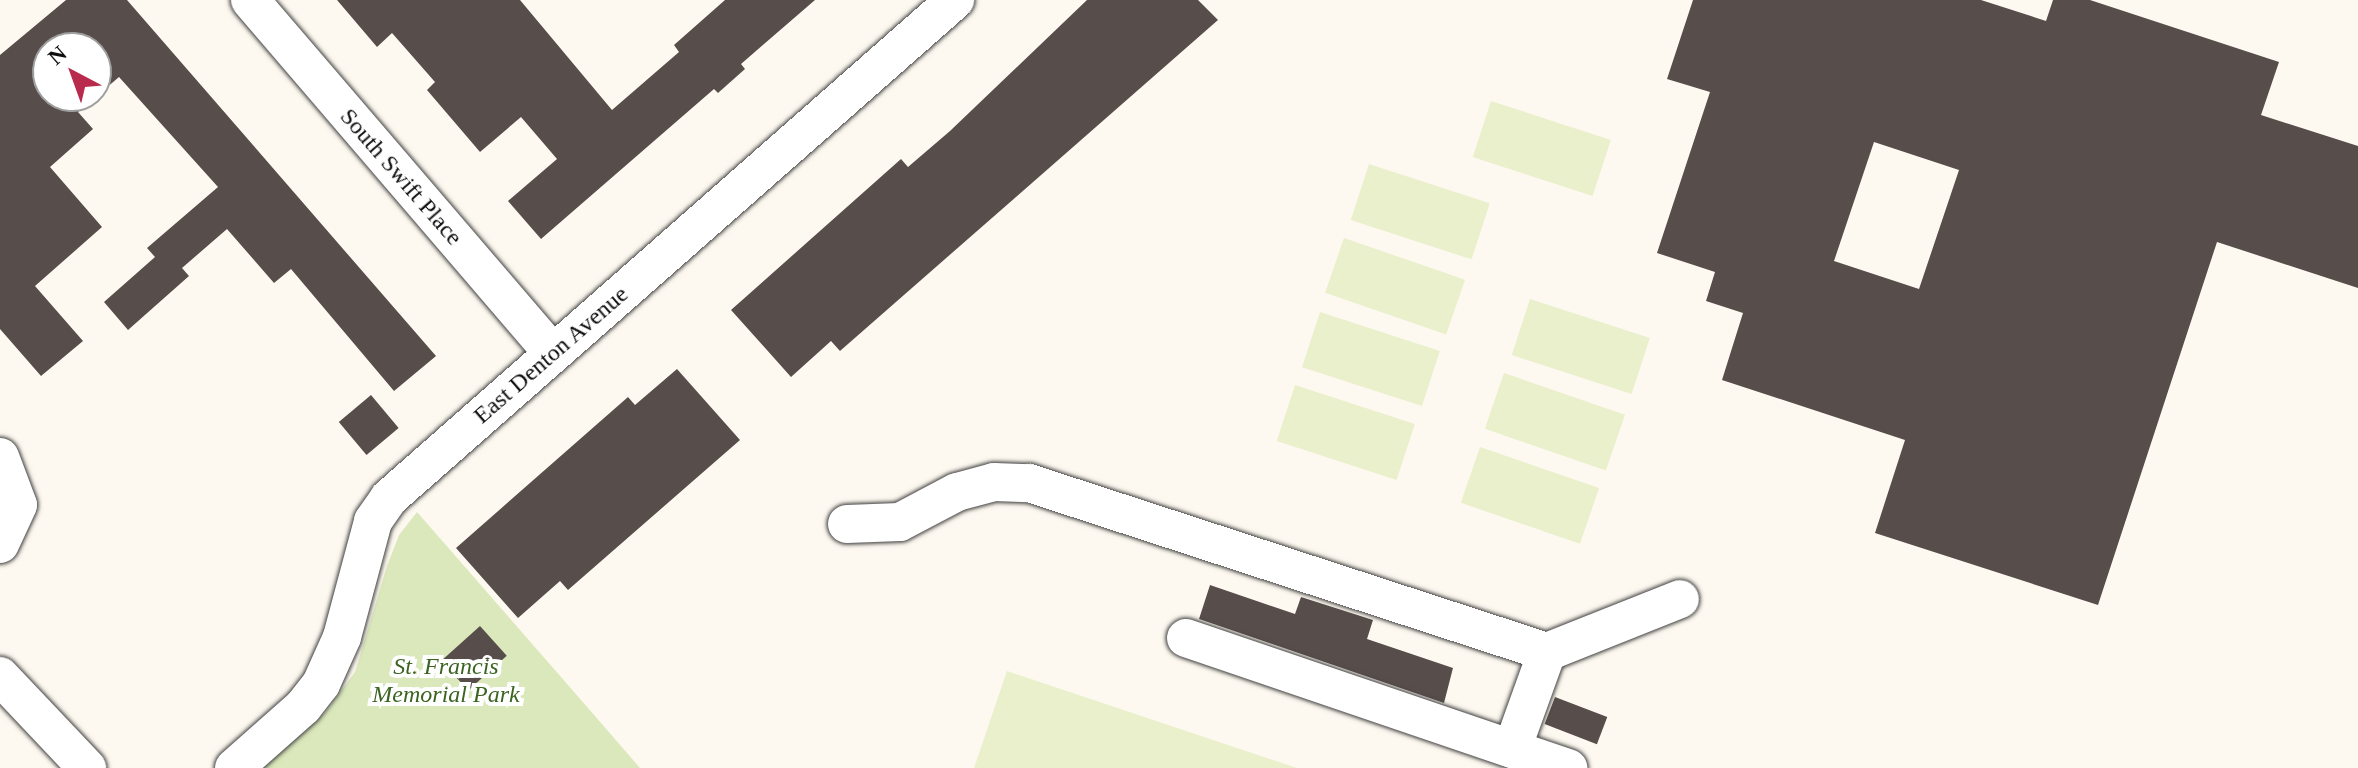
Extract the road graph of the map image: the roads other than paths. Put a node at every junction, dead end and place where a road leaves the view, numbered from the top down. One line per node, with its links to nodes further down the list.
1 (250, 0): 3 (street, South Swift Place)
2 (955, 0): 3 (street, East Denton Avenue)
3 (553, 353): 12 (street, East Denton Avenue)
4 (2, 459): 6 (street)
5 (847, 524): 9 (street)
6 (0, 544)
7 (1680, 599): 9 (street)
8 (1186, 638): 11 (street)
9 (1547, 652): 11 (street)
10 (0, 676): 13 (street)
11 (1512, 749): 14 (street)
12 (242, 766)
13 (87, 768)
14 (1568, 768)

